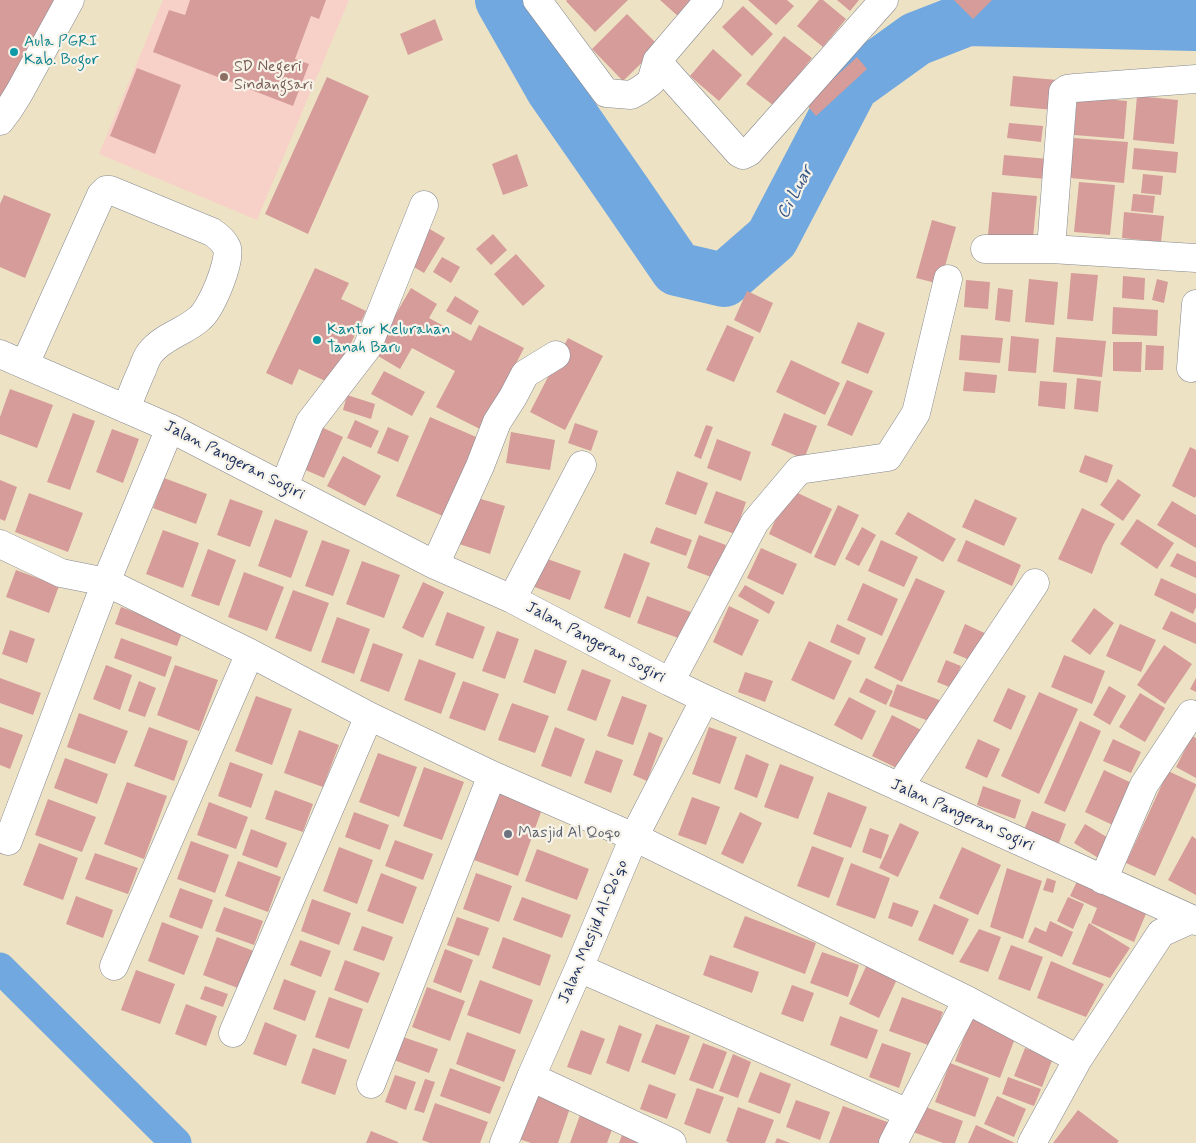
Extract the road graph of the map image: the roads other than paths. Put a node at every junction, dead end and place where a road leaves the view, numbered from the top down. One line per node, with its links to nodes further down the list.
1 (70, 0): 7 (street)
2 (537, 0): 5 (street)
3 (709, 0): 5 (street)
4 (884, 0): 5 (street)
5 (657, 61)
6 (1196, 78): 10 (street)
7 (0, 121)
8 (424, 205): 21 (street)
9 (985, 248): 10 (street)
10 (1051, 250): 11 (street)
11 (1196, 258)
12 (948, 279): 28 (street)
13 (1196, 304): 17 (street)
14 (0, 354): 16 (street, Jalan Pangeran Sogiri)
15 (556, 355): 23 (street)
16 (25, 364): 18 (street, Jalan Pangeran Sogiri); 18 (street)
17 (1191, 368)
18 (126, 409): 19 (street, Jalan Pangeran Sogiri)
19 (170, 428): 21 (street, Jalan Pangeran Sogiri); 24 (street)
20 (582, 465): 26 (street)
21 (284, 486): 23 (street, Jalan Pangeran Sogiri)
22 (0, 544): 24 (street)
23 (435, 565): 26 (street, Jalan Pangeran Sogiri)
24 (106, 582): 27 (street); 35 (street)
25 (1035, 583): 33 (street)
26 (512, 599): 28 (street, Jalan Pangeran Sogiri)
27 (250, 653): 31 (street); 38 (street)
28 (670, 682): 29 (street, Jalan Pangeran Sogiri)
29 (705, 699): 33 (street, Jalan Pangeran Sogiri); 34 (street, Jalan Mesjid Al-Qo'qo)
30 (1191, 714): 36 (street)
31 (369, 716): 32 (street); 41 (street)
32 (492, 776): 34 (street); 44 (street)
33 (899, 787): 36 (street, Jalan Pangeran Sogiri)
34 (634, 837): 39 (street, Jalan Mesjid Al-Qo'qo); 40 (street)
35 (8, 841)
36 (1104, 880): 37 (street, Jalan Pangeran Sogiri)
37 (1194, 920): 42 (street)
38 (114, 966)
39 (579, 968): 43 (street, Jalan Mesjid Al-Qo'qo); 45 (street)
40 (967, 1000): 42 (street); 45 (street)
41 (232, 1032)
42 (1078, 1059): 49 (street)
43 (530, 1077): 46 (street, Jalan Mesjid Al-Qo'qo); 47 (street)
44 (371, 1084)
45 (908, 1113): 48 (street)
46 (504, 1143)
47 (672, 1143)
48 (893, 1143)
49 (1032, 1143)

